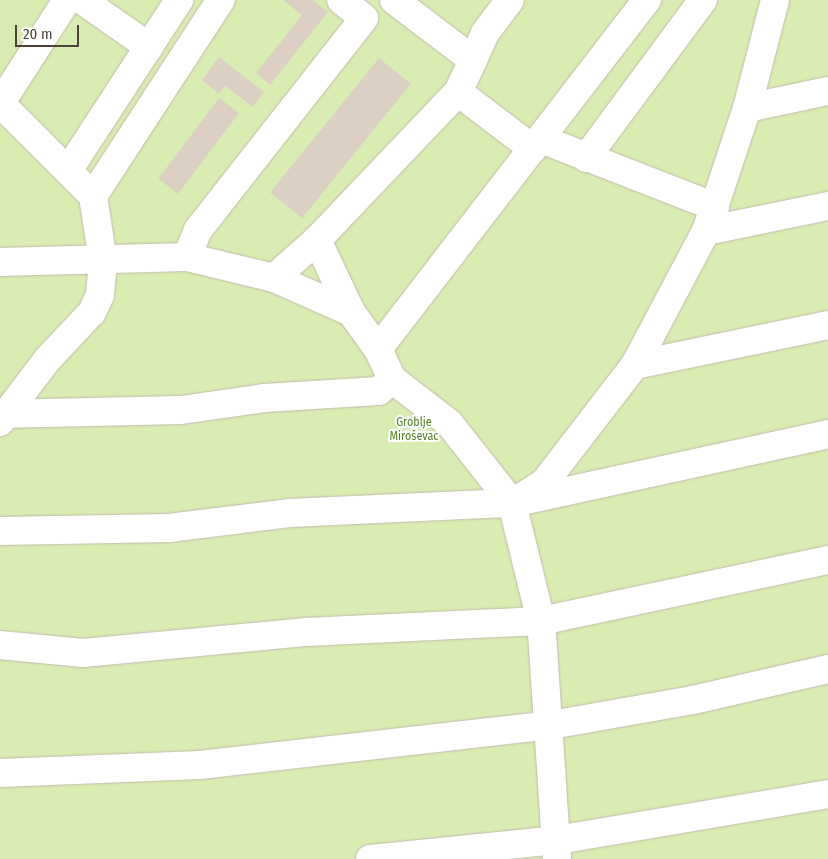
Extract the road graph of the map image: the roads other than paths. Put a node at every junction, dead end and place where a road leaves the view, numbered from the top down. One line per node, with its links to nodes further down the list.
1 (67, 0): 15 (lane)
2 (82, 0): 11 (lane)
3 (180, 0): 11 (lane)
4 (221, 0): 20 (lane)
5 (341, 0): 24 (lane)
6 (394, 0): 12 (lane)
7 (510, 0): 12 (lane)
8 (647, 0): 17 (lane)
9 (703, 0): 18 (lane)
10 (775, 0): 16 (lane)
11 (149, 47): 19 (lane)
12 (473, 60): 14 (lane)
13 (828, 91): 16 (lane)
14 (458, 92): 17 (lane); 23 (lane)
15 (0, 104): 19 (lane)
16 (747, 108): 22 (lane)
17 (537, 144): 18 (lane); 30 (lane)
18 (586, 158): 22 (lane)
19 (69, 169): 20 (lane)
20 (93, 196): 25 (lane)
21 (828, 206): 22 (lane)
22 (710, 219): 31 (lane)
23 (316, 240): 27 (lane); 28 (lane)
24 (187, 257): 25 (lane); 27 (lane)
25 (103, 261): 26 (lane); 33 (lane)
26 (0, 262)
27 (274, 278): 28 (lane)
28 (351, 312): 30 (lane)
29 (828, 325): 31 (lane)
30 (378, 349): 32 (lane)
31 (635, 365): 35 (lane)
32 (392, 379): 33 (lane); 35 (lane)
33 (1, 417)
34 (828, 434): 35 (lane)
35 (512, 503): 36 (lane); 38 (lane)
36 (0, 531)
37 (828, 560): 38 (lane)
38 (542, 621): 39 (lane); 41 (lane)
39 (0, 646)
40 (828, 669): 41 (lane)
41 (551, 725): 42 (lane); 44 (lane)
42 (0, 773)
43 (828, 794): 44 (lane)
44 (557, 849): 45 (lane)
45 (370, 859)

